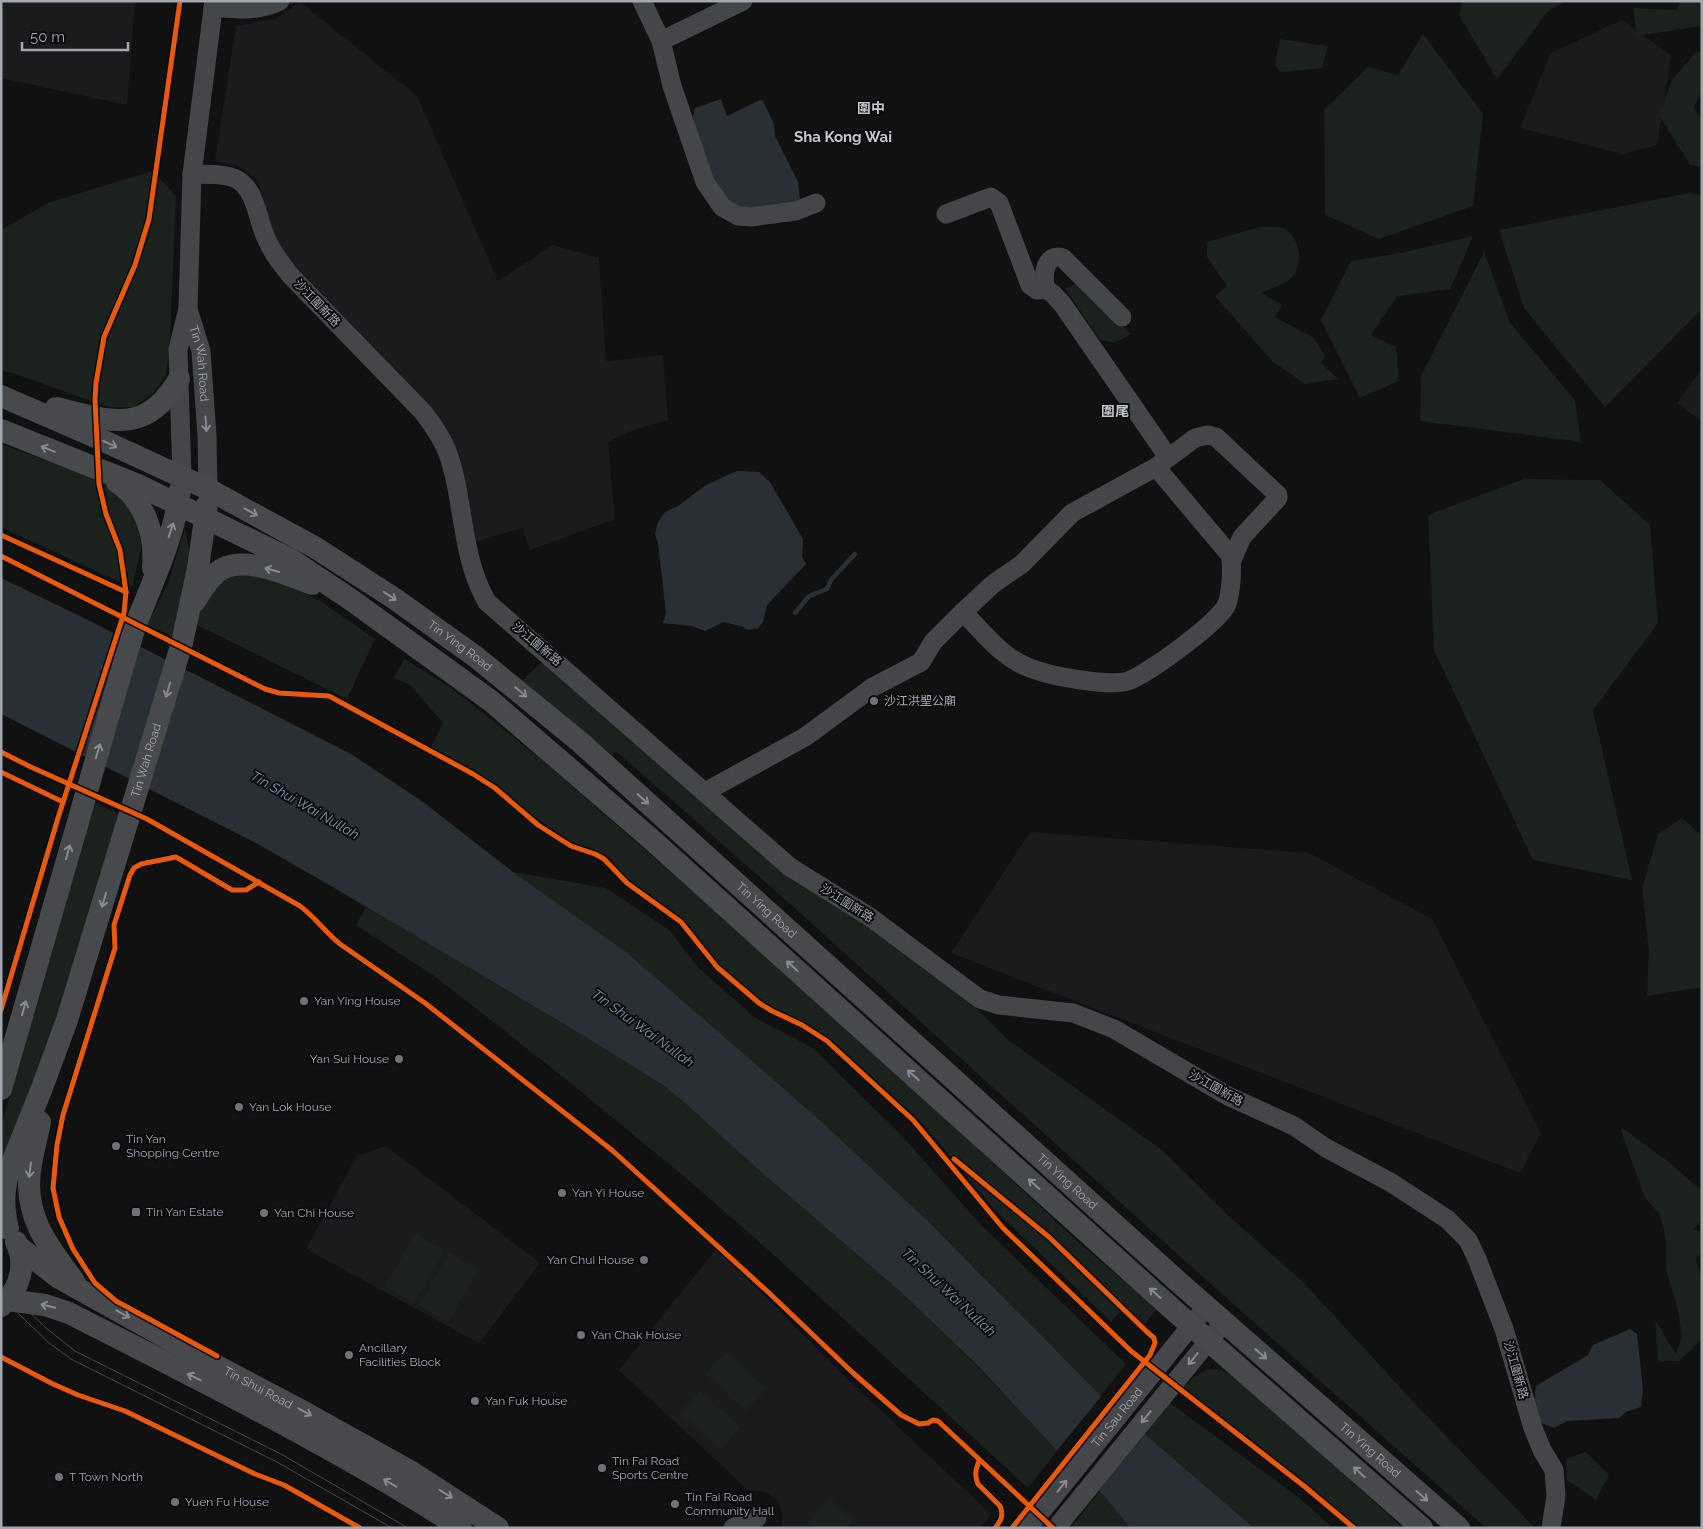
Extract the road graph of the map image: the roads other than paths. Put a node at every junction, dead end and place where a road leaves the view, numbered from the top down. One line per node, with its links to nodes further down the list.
1 (280, 1): 4 (street)
2 (642, 1): 5 (street)
3 (743, 1): 5 (street)
4 (213, 4): 6 (street, Tin Wah Road)
5 (661, 41): 7 (street)
6 (192, 174): 10 (street, Tin Wah Road); 26 (street, 沙江圍新路)
7 (816, 203)
8 (946, 214): 9 (street)
9 (1046, 289): 11 (street); 15 (street)
10 (188, 308): 12 (street, Tin Wah Road); 18 (street, Tin Wah Road, one-way to 18)
11 (1122, 317)
12 (179, 379): 13 (main road); 17 (street, Tin Wah Road)
13 (1, 395): 17 (main road, Tin Ying Road, one-way to 17)
14 (1, 430): 16 (main road, Tin Ying Road, one-way to 14)
15 (1162, 462): 21 (street); 21 (street); 25 (street)
16 (93, 467): 19 (main road, Tin Ying Road); 22 (main road)
17 (182, 477): 18 (main road, Tin Ying Road); 19 (main road, Tin Wah Road)
18 (208, 489): 20 (main road, Tin Wah Road); 34 (main road, Tin Ying Road, one-way to 34)
19 (179, 504): 20 (main road, Tin Ying Road); 22 (main road, Tin Wah Road, one-way to 19)
20 (206, 517): 23 (main road, Tin Ying Road); 24 (main road, Tin Wah Road)
21 (1232, 560): 25 (street)
22 (151, 589): 27 (main road, Tin Wah Road, one-way to 22)
23 (350, 599): 24 (main road, one-way to 24); 36 (main road, Tin Ying Road, one-way to 23)
24 (190, 612): 28 (main road, Tin Wah Road, one-way to 28)
25 (964, 612): 26 (street)
26 (705, 792): 46 (street, 沙江圍新路)
27 (15, 1042): 29 (main road); 30 (main road, Tin Wah Road)
28 (55, 1054): 31 (main road, Tin Wah Road); 32 (main road, one-way to 32)
29 (1, 1076)
30 (1, 1089)
31 (9, 1233): 32 (main road, Tin Shui Road); 33 (main road, Tin Wah Road)
32 (81, 1290): 41 (main road, Tin Shui Road, one-way to 41)
33 (5, 1303): 40 (main road, Tin Shui Road, one-way to 33)
34 (1207, 1306): 35 (main road, Tin Ying Road); 36 (street, Tin Sau Road)
35 (1224, 1322): 37 (street, Tin Sau Road); 45 (main road, Tin Ying Road, one-way to 45)
36 (1191, 1325): 37 (main road, Tin Ying Road); 39 (street, Tin Sau Road, one-way to 36)
37 (1209, 1340): 43 (street, Tin Sau Road, one-way to 43); 44 (main road, Tin Ying Road, one-way to 37)
38 (757, 1518): 42 (street)
39 (1030, 1526)
40 (461, 1528)
41 (498, 1528)
42 (734, 1528)
43 (1056, 1528)
44 (1422, 1528)
45 (1459, 1528)
46 (1551, 1528)

